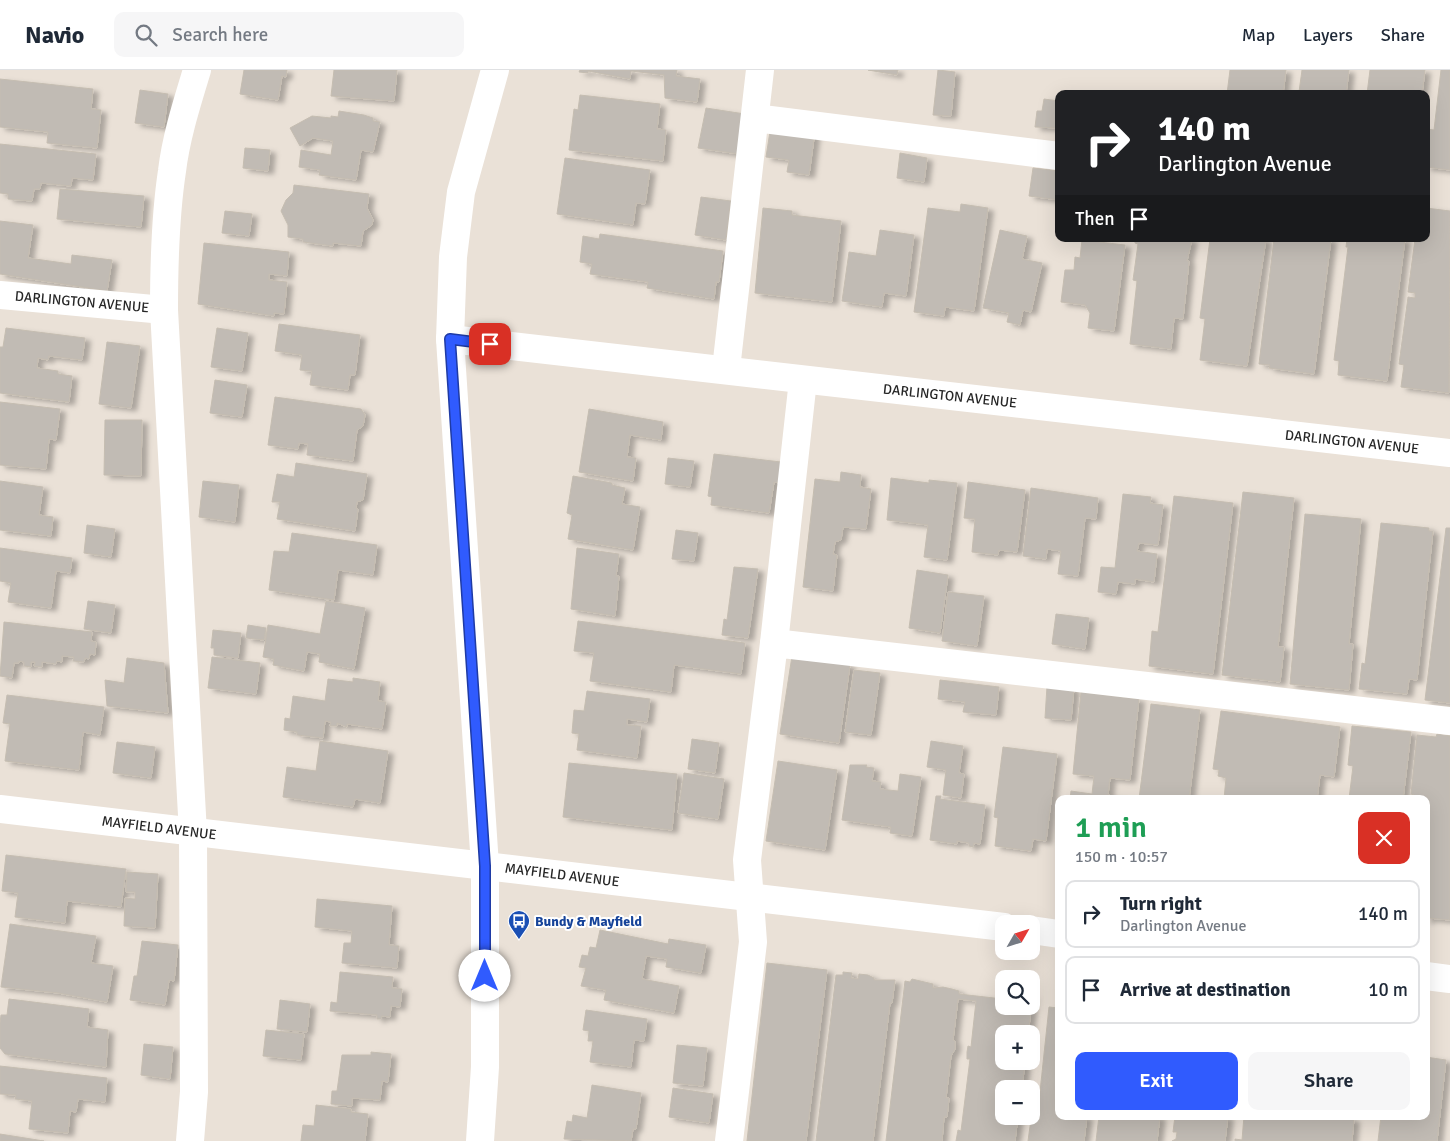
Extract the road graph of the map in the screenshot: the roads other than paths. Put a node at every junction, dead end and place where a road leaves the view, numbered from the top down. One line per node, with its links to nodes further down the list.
1 (197, 70): 7 (street)
2 (495, 70): 8 (street)
3 (760, 70): 4 (street)
4 (755, 118): 5 (street); 9 (street)
5 (1055, 156)
6 (0, 295): 7 (street, DARLINGTON AVENUE)
7 (164, 310): 15 (street)
8 (450, 339): 9 (street, DARLINGTON AVENUE); 16 (street)
9 (726, 369): 10 (street, DARLINGTON AVENUE)
10 (803, 380): 11 (street, DARLINGTON AVENUE); 12 (street)
11 (1450, 453)
12 (774, 643): 13 (street); 17 (street)
13 (1450, 721)
14 (0, 809): 15 (street, MAYFIELD AVENUE)
15 (194, 833): 16 (street, MAYFIELD AVENUE); 23 (street)
16 (485, 866): 17 (street, MAYFIELD AVENUE); 24 (street)
17 (750, 897): 18 (street, MAYFIELD AVENUE); 25 (street)
18 (995, 926)
19 (1040, 931): 20 (street)
20 (1055, 933)
21 (1430, 976): 22 (street)
22 (1450, 979)
23 (190, 1141)
24 (480, 1141)
25 (728, 1141)

